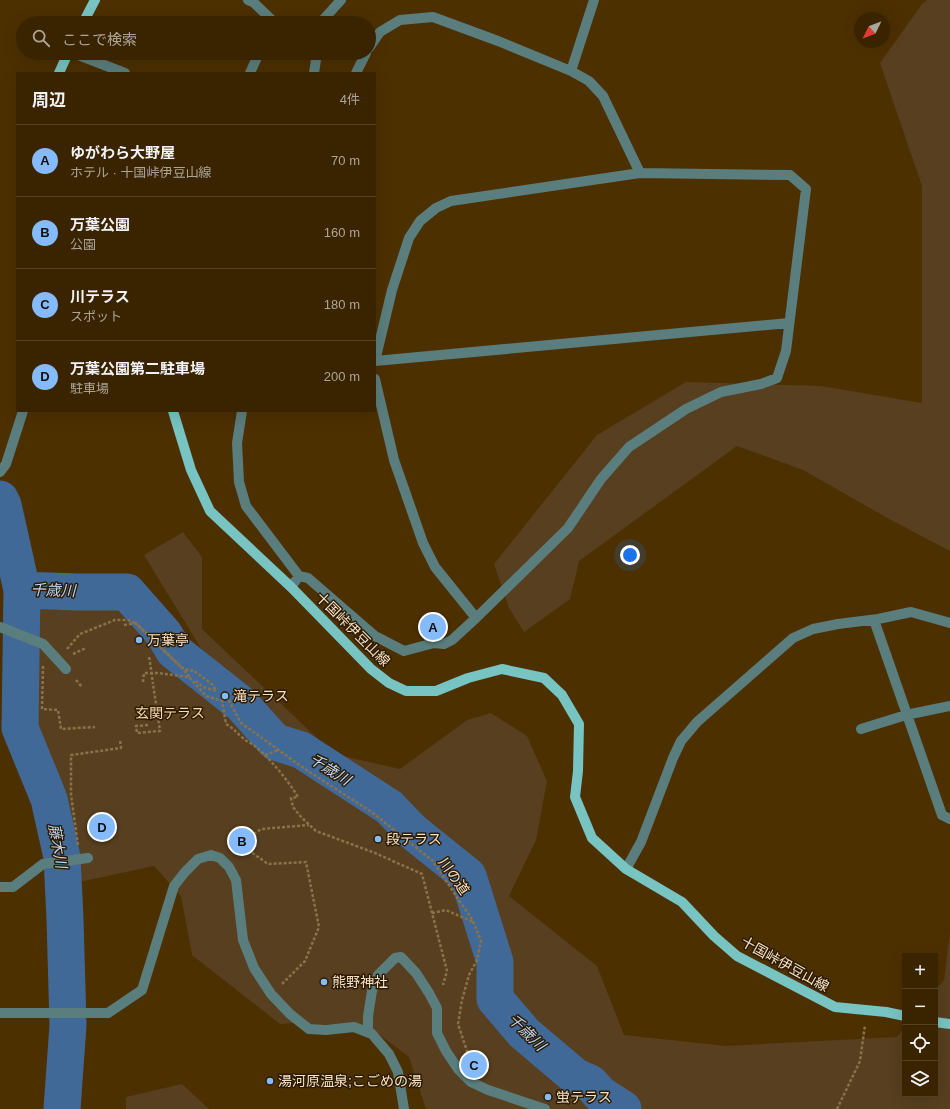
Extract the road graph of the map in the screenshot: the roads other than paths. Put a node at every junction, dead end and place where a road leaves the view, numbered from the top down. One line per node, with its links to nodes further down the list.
1 (95, 0): 5 (main road)
2 (341, 0): 7 (street)
3 (594, 0): 14 (street)
4 (252, 1): 6 (street)
5 (87, 16)
6 (268, 16)
7 (327, 16)
8 (376, 38): 14 (street)
9 (65, 60): 15 (main road)
10 (91, 60): 16 (street)
11 (256, 60): 17 (street)
12 (316, 60): 18 (street)
13 (362, 60): 19 (street)
14 (571, 71): 20 (street)
15 (59, 72)
16 (122, 72)
17 (250, 72)
18 (314, 72)
19 (356, 72)
20 (640, 173): 21 (street); 22 (street)
21 (789, 323): 23 (street); 31 (street)
22 (376, 357)
23 (376, 361)
24 (376, 383): 31 (street)
25 (24, 412): 28 (street)
26 (173, 412): 30 (main road, 十国峠伊豆山線)
27 (242, 412): 29 (street)
28 (3, 468)
29 (299, 576): 30 (street); 31 (street)
30 (291, 587): 41 (main road, 十国峠伊豆山線)
31 (476, 618)
32 (874, 620): 33 (street); 37 (street); 41 (street)
33 (950, 623)
34 (1, 628): 35 (street)
35 (66, 669)
36 (950, 706): 37 (street)
37 (906, 715): 38 (street); 39 (street)
38 (861, 728)
39 (950, 819)
40 (84, 858): 42 (street)
41 (626, 869): 44 (main road, 十国峠伊豆山線)
42 (0, 887)
43 (0, 1013): 47 (street)
44 (902, 1015)
45 (938, 1022): 46 (main road)
46 (950, 1024)
47 (368, 1032): 48 (street); 49 (street)
48 (404, 1109)
49 (545, 1109)

